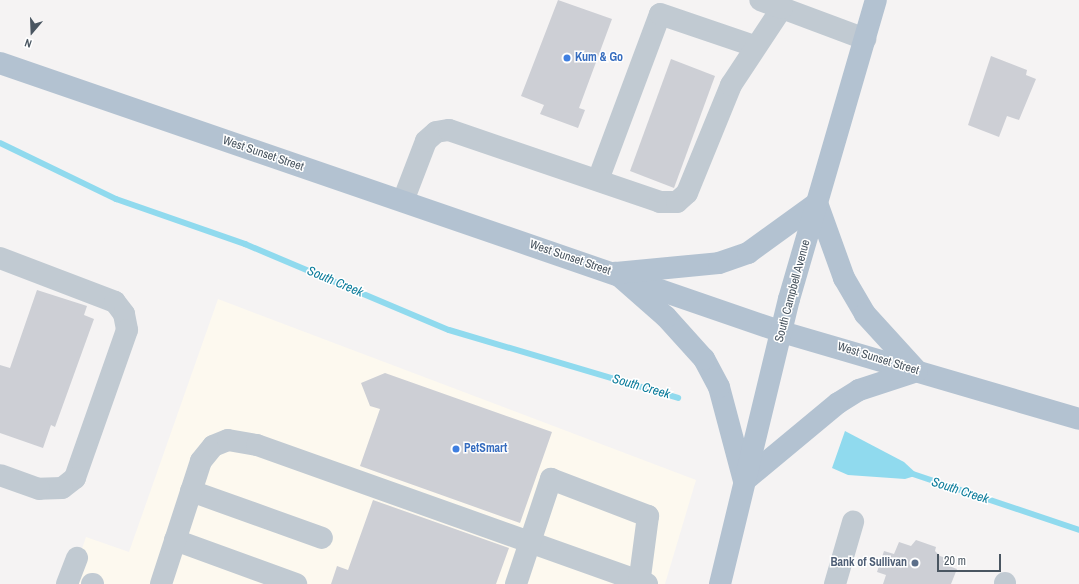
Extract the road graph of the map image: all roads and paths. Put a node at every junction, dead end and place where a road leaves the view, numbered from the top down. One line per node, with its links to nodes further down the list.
1 (760, 0): 3 (lane)
2 (876, 0): 4 (main road, South Campbell Avenue)
3 (782, 4): 4 (lane); 5 (lane)
4 (865, 39): 9 (main road, South Campbell Avenue)
5 (754, 46): 7 (lane); 7 (lane)
6 (0, 63): 8 (main road, West Sunset Street)
7 (598, 180): 8 (lane)
8 (403, 201): 11 (main road, West Sunset Street)
9 (818, 203): 11 (main road); 12 (main road, South Campbell Avenue); 13 (main road)
10 (0, 258): 15 (lane)
11 (616, 273): 12 (main road, West Sunset Street); 16 (main road)
12 (782, 332): 13 (main road, West Sunset Street); 16 (main road, South Campbell Avenue)
13 (917, 371): 14 (main road, West Sunset Street); 16 (main road)
14 (1079, 419)
15 (0, 475)
16 (744, 481): 28 (main road, South Campbell Avenue)
17 (191, 491): 19 (lane); 20 (lane); 21 (lane)
18 (852, 522): 29 (lane)
19 (322, 538)
20 (175, 540): 25 (lane); 26 (lane)
21 (530, 543): 23 (lane); 23 (lane); 27 (lane)
22 (77, 558): 24 (lane)
23 (642, 583)
24 (67, 584)
25 (161, 584)
26 (296, 584)
27 (516, 584)
28 (720, 584)
29 (835, 584)

